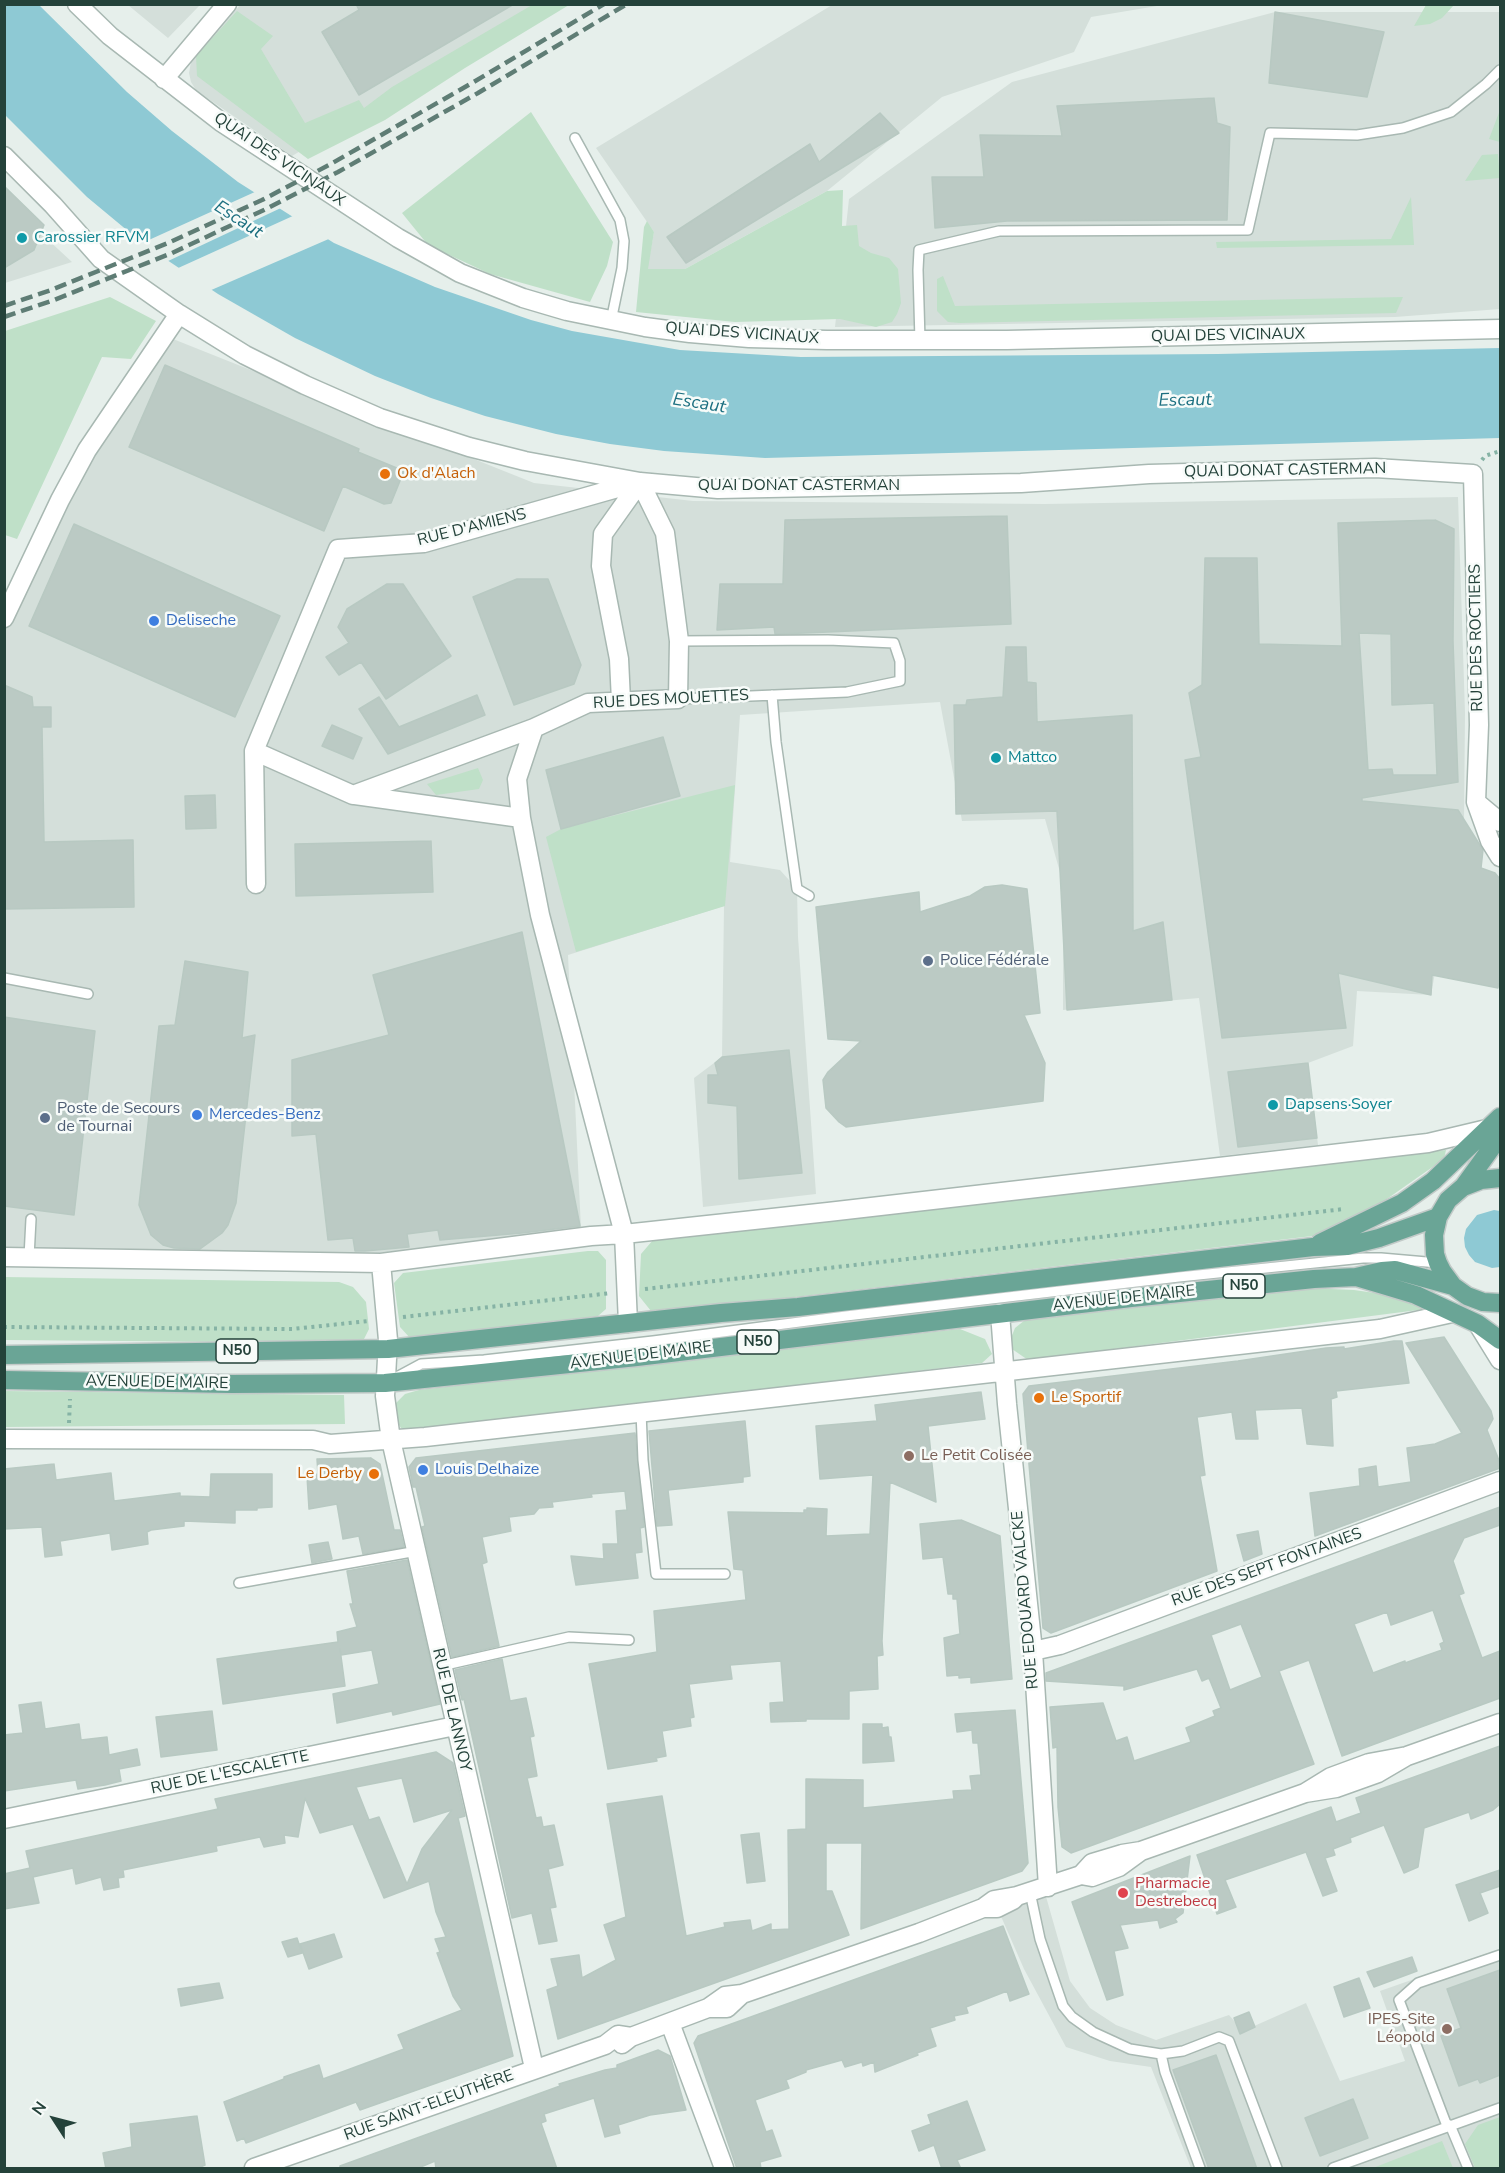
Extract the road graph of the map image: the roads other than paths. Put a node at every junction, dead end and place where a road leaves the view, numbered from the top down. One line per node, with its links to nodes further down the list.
1 (77, 4): 4 (street, QUAI DES VICINAUX)
2 (227, 4): 4 (street)
3 (1500, 70): 10 (lane)
4 (164, 79): 8 (street, QUAI DES VICINAUX)
5 (575, 138): 8 (lane)
6 (4, 156): 7 (street, QUAI DONAT CASTERMAN)
7 (178, 314): 12 (street, QUAI DONAT CASTERMAN); 13 (street)
8 (611, 321): 10 (street, QUAI DES VICINAUX)
9 (1500, 329): 10 (street, QUAI DES VICINAUX)
10 (920, 340)
11 (1473, 474): 12 (street, QUAI DONAT CASTERMAN); 21 (street, RUE DES ROCTIERS)
12 (640, 482): 14 (street); 17 (street); 19 (street, RUE D'AMIENS)
13 (4, 618)
14 (678, 641): 15 (lane, RUE DES MOUETTES); 16 (street)
15 (772, 694): 16 (lane, RUE DES MOUETTES); 26 (lane)
16 (678, 699): 17 (street, RUE DES MOUETTES)
17 (621, 701): 18 (street, RUE DES MOUETTES)
18 (534, 728): 20 (street); 22 (street)
19 (254, 751): 20 (street); 25 (street, RUE D'AMIENS)
20 (353, 795): 22 (street)
21 (1476, 802): 23 (street); 24 (street, RUE DES ROCTIERS)
22 (521, 818): 35 (street)
23 (1500, 822)
24 (1500, 857)
25 (256, 884)
26 (809, 896)
27 (4, 978): 28 (lane)
28 (88, 994)
29 (1500, 1117): 30 (main road)
30 (1494, 1133): 32 (main road); 35 (street); 36 (main road)
31 (1500, 1178): 32 (main road)
32 (1463, 1187): 33 (main road)
33 (1438, 1217): 36 (main road, AVENUE DE MAIRE / N50); 40 (main road)
34 (31, 1219): 38 (lane)
35 (624, 1234): 39 (street); 47 (street)
36 (1312, 1247): 47 (main road, AVENUE DE MAIRE / N50)
37 (4, 1257): 38 (street)
38 (29, 1257): 39 (street)
39 (381, 1263): 49 (street, RUE DE LANNOY)
40 (1438, 1263): 42 (main road); 54 (lane)
41 (1356, 1277): 42 (main road, AVENUE DE MAIRE / N50); 44 (main road, AVENUE DE MAIRE / N50); 45 (main road)
42 (1453, 1286): 43 (main road)
43 (1492, 1302): 46 (main road)
44 (1000, 1313): 52 (street, RUE EDOUARD VALCKE); 54 (main road, AVENUE DE MAIRE / N50)
45 (1452, 1313): 48 (main road); 52 (street)
46 (1500, 1317)
47 (628, 1323): 49 (main road, AVENUE DE MAIRE / N50)
48 (1495, 1341): 51 (street)
49 (388, 1349): 50 (main road, AVENUE DE MAIRE / N50); 54 (street, RUE DE LANNOY)
50 (4, 1355)
51 (1500, 1360)
52 (1004, 1372): 55 (street); 63 (street, RUE EDOUARD VALCKE)
53 (4, 1380): 54 (main road, AVENUE DE MAIRE / N50)
54 (385, 1383): 57 (street, RUE DE LANNOY)
55 (641, 1412): 57 (street); 60 (lane)
56 (4, 1439): 57 (street)
57 (391, 1440): 59 (street, RUE DE LANNOY)
58 (1500, 1481): 63 (street, RUE DES SEPT FONTAINES)
59 (417, 1551): 61 (lane); 64 (street, RUE DE LANNOY)
60 (725, 1574)
61 (239, 1583)
62 (628, 1640): 64 (lane)
63 (1032, 1651): 68 (street, RUE EDOUARD VALCKE)
64 (441, 1666): 66 (street, RUE DE LANNOY)
65 (1500, 1723): 68 (street, RUE SAINT-ELEUTHÈRE)
66 (454, 1726): 67 (street, RUE DE L'ESCALETTE); 73 (street, RUE DE LANNOY)
67 (4, 1819)
68 (1048, 1887): 69 (street, RUE SAINT-ELEUTHÈRE)
69 (1023, 1894): 71 (street, RUE SAINT-ELEUTHÈRE); 72 (lane)
70 (1500, 1955): 75 (lane)
71 (670, 2023): 73 (street, RUE SAINT-ELEUTHÈRE); 77 (street)
72 (1161, 2054): 78 (lane); 79 (lane)
73 (534, 2068): 76 (street, RUE SAINT-ELEUTHÈRE)
74 (1500, 2108): 75 (lane)
75 (1449, 2125): 80 (lane); 81 (lane)
76 (254, 2169)
77 (724, 2169)
78 (1200, 2169)
79 (1277, 2169)
80 (1333, 2169)
81 (1468, 2169)

